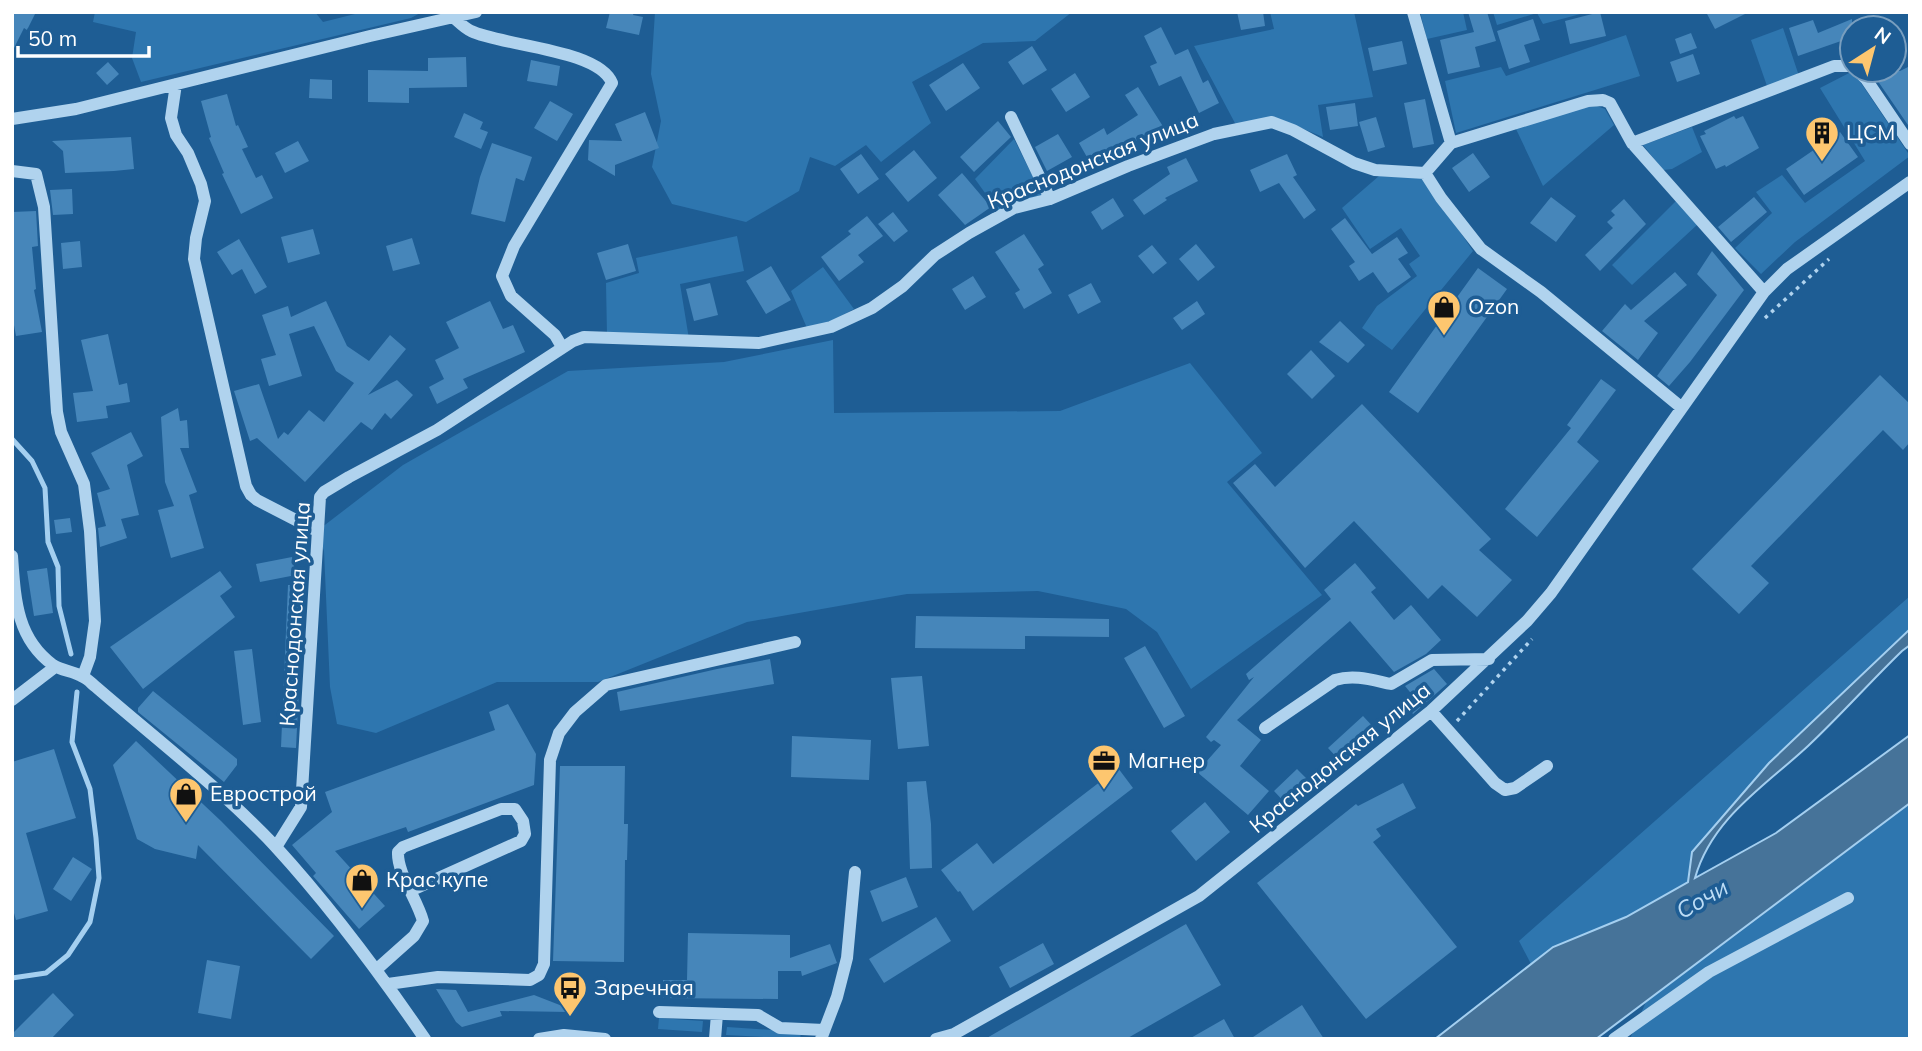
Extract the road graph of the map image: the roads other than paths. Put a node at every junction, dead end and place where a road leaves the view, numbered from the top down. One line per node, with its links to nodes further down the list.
1 (476, 12): 3 (street)
2 (1413, 12): 9 (street)
3 (453, 17): 5 (street); 17 (street)
4 (1838, 66): 10 (street)
5 (176, 84): 8 (street); 19 (street)
6 (1869, 84): 11 (street)
7 (1011, 117): 15 (street)
8 (12, 120)
9 (1451, 143): 10 (street); 13 (street)
10 (1632, 143): 16 (street)
11 (1910, 144)
12 (12, 171): 24 (street)
13 (1425, 173): 15 (street, Краснодонская улица); 18 (street)
14 (1910, 182): 16 (street, Краснодонская улица)
15 (1050, 199): 17 (street, Краснодонская улица)
16 (1764, 292): 18 (street, Краснодонская улица)
17 (562, 347): 19 (street, Краснодонская улица)
18 (1682, 408): 22 (street, Краснодонская улица)
19 (317, 531): 29 (street, Краснодонская улица)
20 (12, 556): 23 (street)
21 (794, 642): 34 (street)
22 (1489, 659): 26 (street, Краснодонская улица); 27 (street)
23 (55, 667): 24 (street); 25 (street)
24 (83, 676): 29 (street)
25 (12, 700)
26 (1430, 711): 28 (street); 42 (street, Краснодонская улица)
27 (1265, 728)
28 (1547, 766)
29 (275, 847): 33 (street)
30 (855, 872): 37 (street)
31 (412, 890): 31 (street); 33 (street)
32 (1848, 898): 43 (street)
33 (377, 969): 34 (street)
34 (388, 984): 38 (street)
35 (659, 1012): 36 (street)
36 (717, 1014): 37 (street); 41 (street)
37 (823, 1035)
38 (425, 1039)
39 (541, 1039): 40 (street)
40 (603, 1039)
41 (715, 1039)
42 (936, 1039)
43 (1614, 1039)

